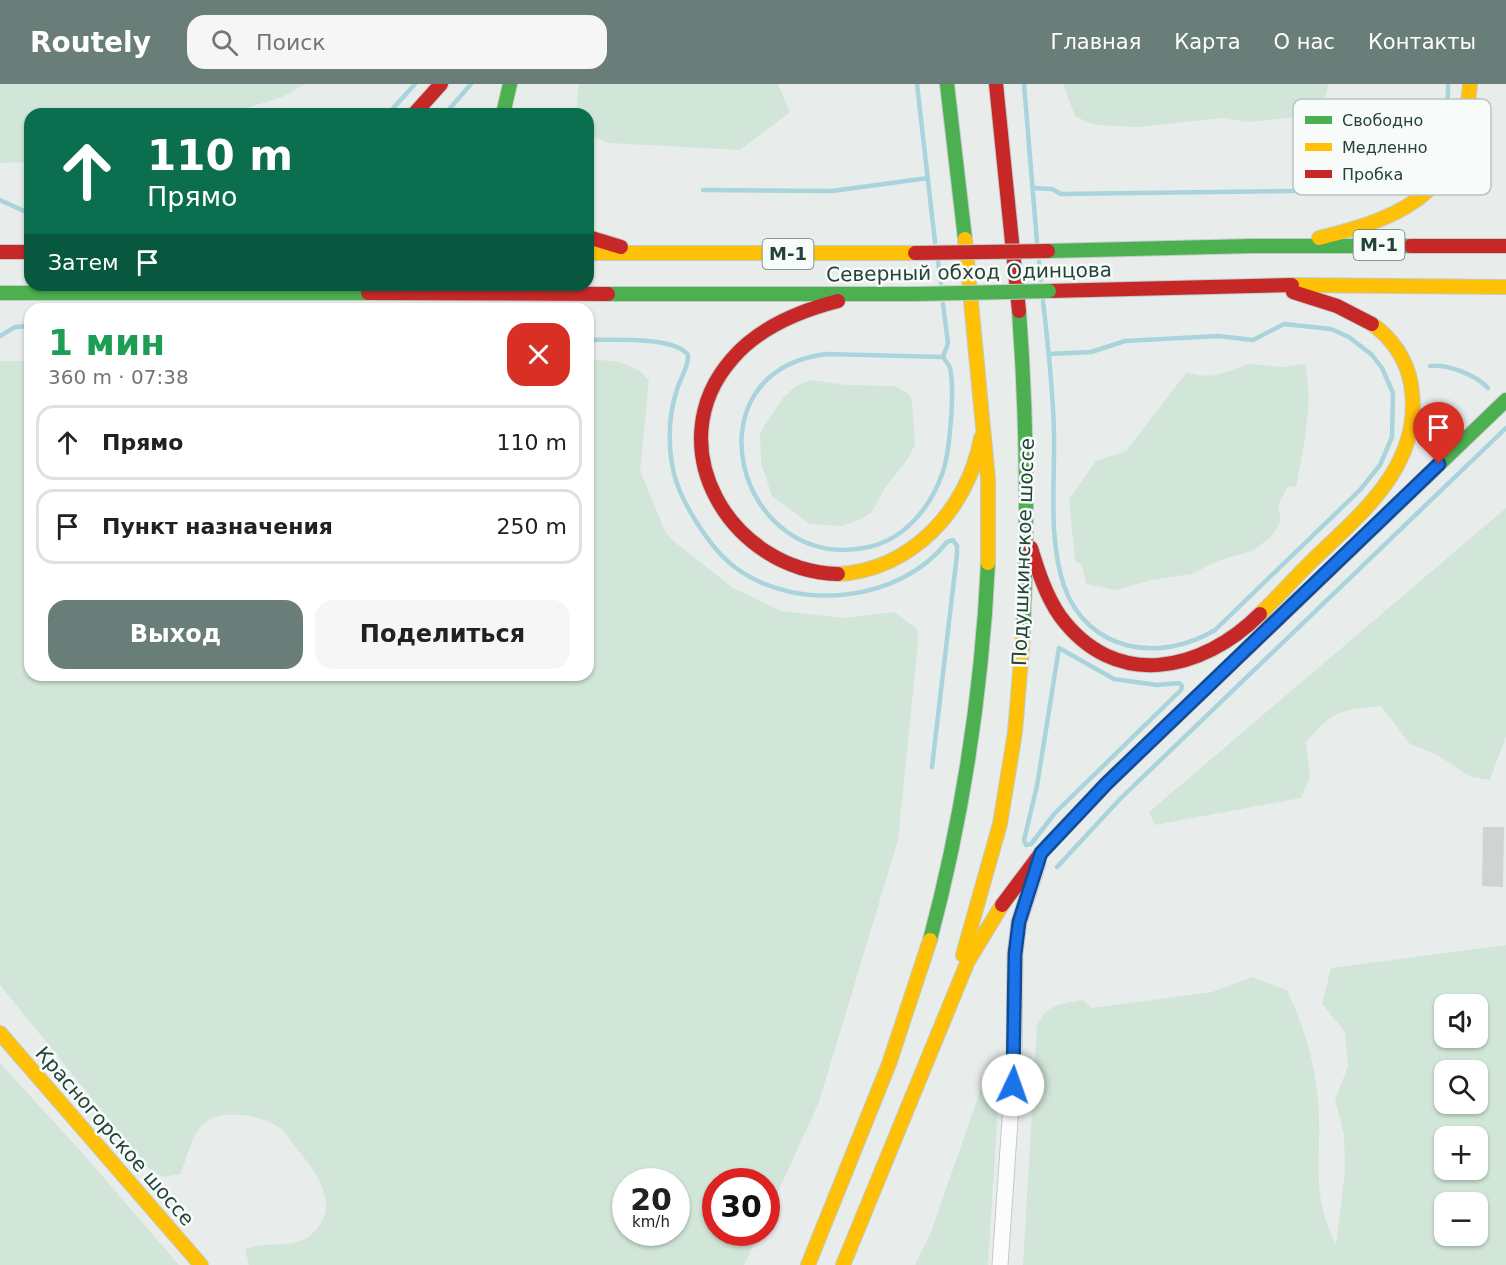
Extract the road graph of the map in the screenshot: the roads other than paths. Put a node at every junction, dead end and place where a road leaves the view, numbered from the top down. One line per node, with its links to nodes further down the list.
1 (441, 84): 7 (main road)
2 (510, 84): 8 (main road)
3 (947, 84): 22 (main road)
4 (996, 84): 23 (main road, Подушкинское шоссе)
5 (1470, 84): 6 (main road)
6 (1469, 99)
7 (419, 108)
8 (504, 108)
9 (1424, 195): 11 (main road)
10 (594, 239): 16 (main road)
11 (1252, 246): 12 (main road, Северный обход Одинцова / М-1); 16 (main road, Северный обход Одинцова / М-1, bridge)
12 (1506, 246)
13 (0, 252): 14 (main road)
14 (24, 252)
15 (594, 253): 16 (main road, Северный обход Одинцова / М-1)
16 (660, 254)
17 (1260, 285): 18 (main road, Северный обход Одинцова / М-1); 20 (main road, Северный обход Одинцова / М-1, bridge); 23 (main road)
18 (1506, 287)
19 (0, 293): 20 (main road, Северный обход Одинцова / М-1)
20 (874, 295): 22 (main road)
21 (1506, 400): 24 (main road)
22 (982, 417): 28 (main road)
23 (1028, 499): 25 (main road, Подушкинское шоссе)
24 (1041, 853): 25 (main road); 30 (street)
25 (946, 1013): 29 (main road)
26 (0, 1033): 27 (main road, Красногорское шоссе)
27 (201, 1265)
28 (808, 1265)
29 (843, 1265)
30 (1000, 1265)

